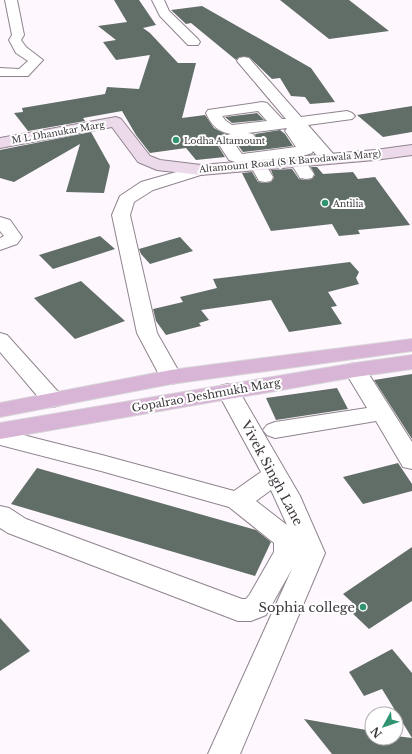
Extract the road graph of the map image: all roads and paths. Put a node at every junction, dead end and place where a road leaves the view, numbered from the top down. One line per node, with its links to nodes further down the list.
1 (11, 0): 7 (street)
2 (158, 0): 5 (street)
3 (8, 20): 4 (street)
4 (5, 39)
5 (193, 42)
6 (244, 62): 11 (street)
7 (0, 72)
8 (347, 116): 11 (street)
9 (116, 122): 12 (street, M L Dhanukar Marg); 17 (street, Altamount Road (S K Barodawala Marg))
10 (279, 125): 11 (street)
11 (298, 128): 14 (street); 15 (street); 16 (street)
12 (0, 143)
13 (412, 150): 14 (street, Altamount Road (S K Barodawala Marg))
14 (329, 159): 15 (street, Altamount Road (S K Barodawala Marg))
15 (303, 162): 16 (street, Altamount Road (S K Barodawala Marg))
16 (254, 166): 17 (street, Altamount Road (S K Barodawala Marg))
17 (201, 170): 24 (street)
18 (0, 222): 19 (street)
19 (0, 244)
20 (0, 339): 26 (street)
21 (412, 345): 24 (main road, Gopalrao Deshmukh Marg)
22 (412, 362): 23 (main road, Gopalrao Deshmukh Marg)
23 (355, 370): 25 (main road, Gopalrao Deshmukh Marg); 28 (street)
24 (171, 377): 26 (main road, Gopalrao Deshmukh Marg)
25 (228, 391): 30 (main road, Gopalrao Deshmukh Marg); 32 (street, Vivek Singh Lane)
26 (53, 400): 27 (main road, Gopalrao Deshmukh Marg)
27 (0, 410)
28 (382, 413): 29 (street); 31 (street)
29 (275, 430)
30 (2, 439): 33 (street)
31 (412, 461)
32 (275, 475): 33 (street); 35 (street, Vivek Singh Lane)
33 (238, 501): 34 (street)
34 (0, 515)
35 (224, 754)

